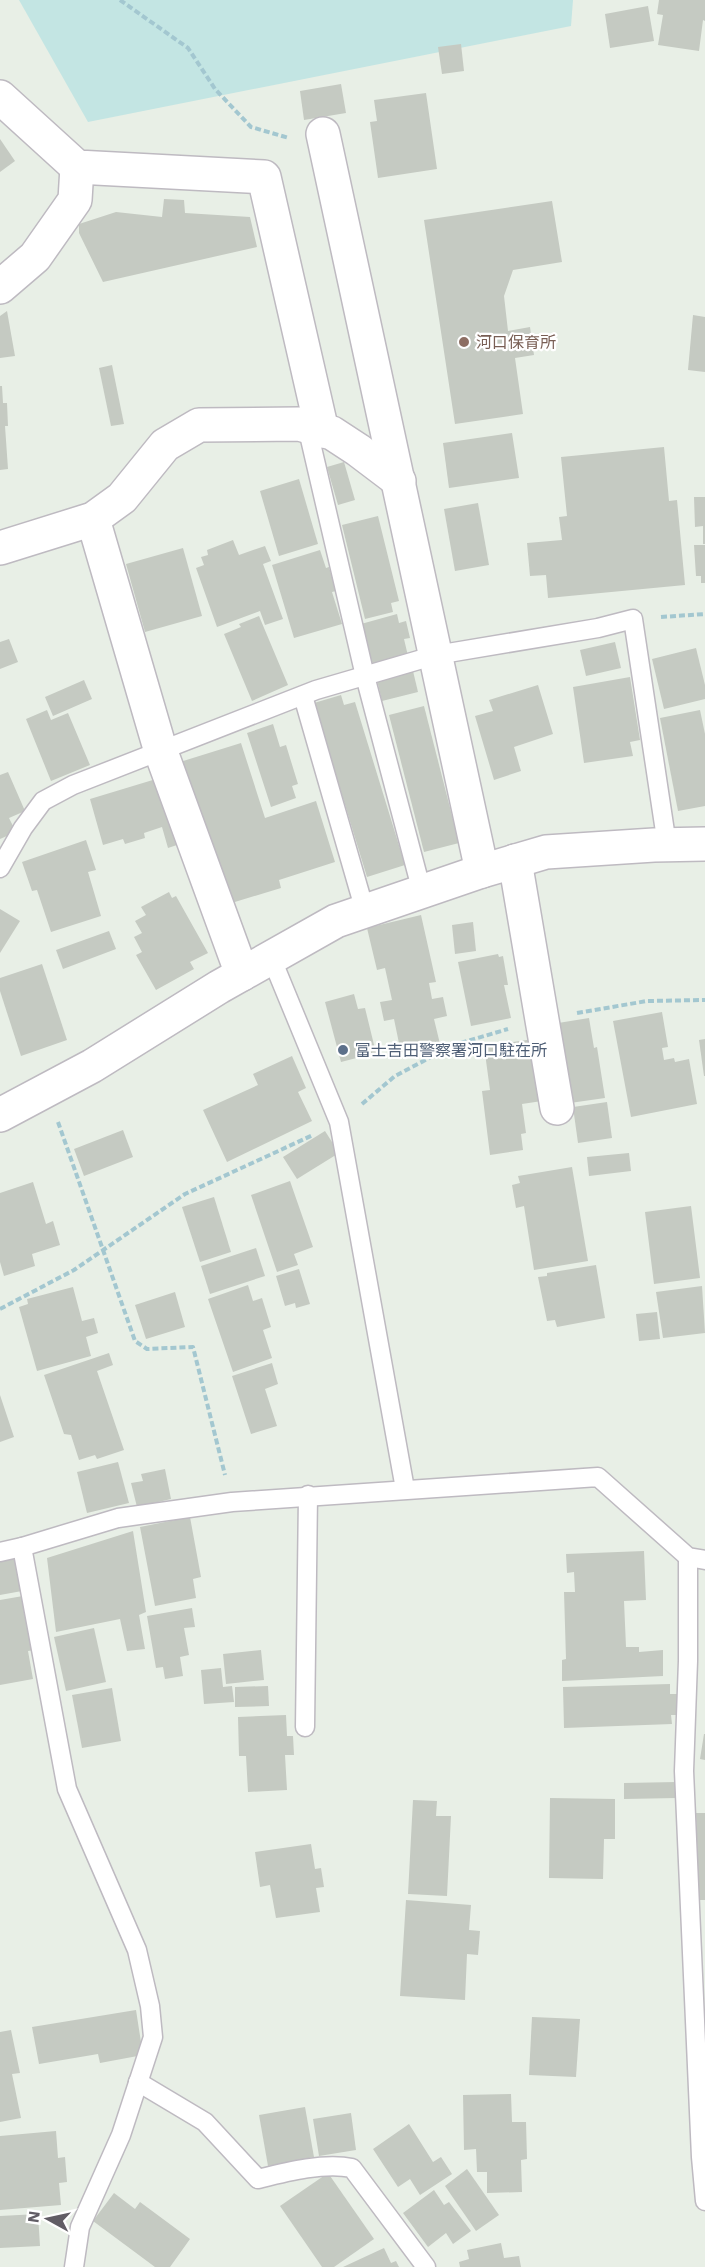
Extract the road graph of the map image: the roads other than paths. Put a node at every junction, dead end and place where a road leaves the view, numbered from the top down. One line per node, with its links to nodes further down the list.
1 (0, 97): 3 (street)
2 (324, 138): 6 (street)
3 (77, 167): 4 (street); 5 (street)
4 (0, 287)
5 (314, 428): 6 (street); 7 (street); 10 (lane)
6 (399, 481): 9 (street)
7 (93, 519): 8 (street); 12 (street)
8 (0, 548)
9 (436, 655): 10 (lane); 14 (lane); 17 (street)
10 (365, 676): 11 (lane); 18 (lane)
11 (303, 696): 12 (lane); 19 (lane)
12 (161, 752): 16 (lane); 21 (street)
13 (705, 844): 14 (street)
14 (667, 845): 15 (street)
15 (515, 861): 17 (street); 22 (street)
16 (0, 868)
17 (482, 871): 18 (street)
18 (422, 892): 19 (street)
19 (365, 911): 20 (street)
20 (272, 957): 21 (street); 24 (lane)
21 (242, 974): 23 (street)
22 (557, 1108)
23 (0, 1115)
24 (405, 1489): 25 (lane); 28 (lane)
25 (308, 1495): 26 (lane); 29 (lane)
26 (22, 1547): 27 (lane); 30 (lane)
27 (0, 1552)
28 (696, 1558): 31 (lane)
29 (305, 1727)
30 (138, 2082): 32 (lane); 33 (lane)
31 (705, 2201)
32 (74, 2267)
33 (426, 2267)

